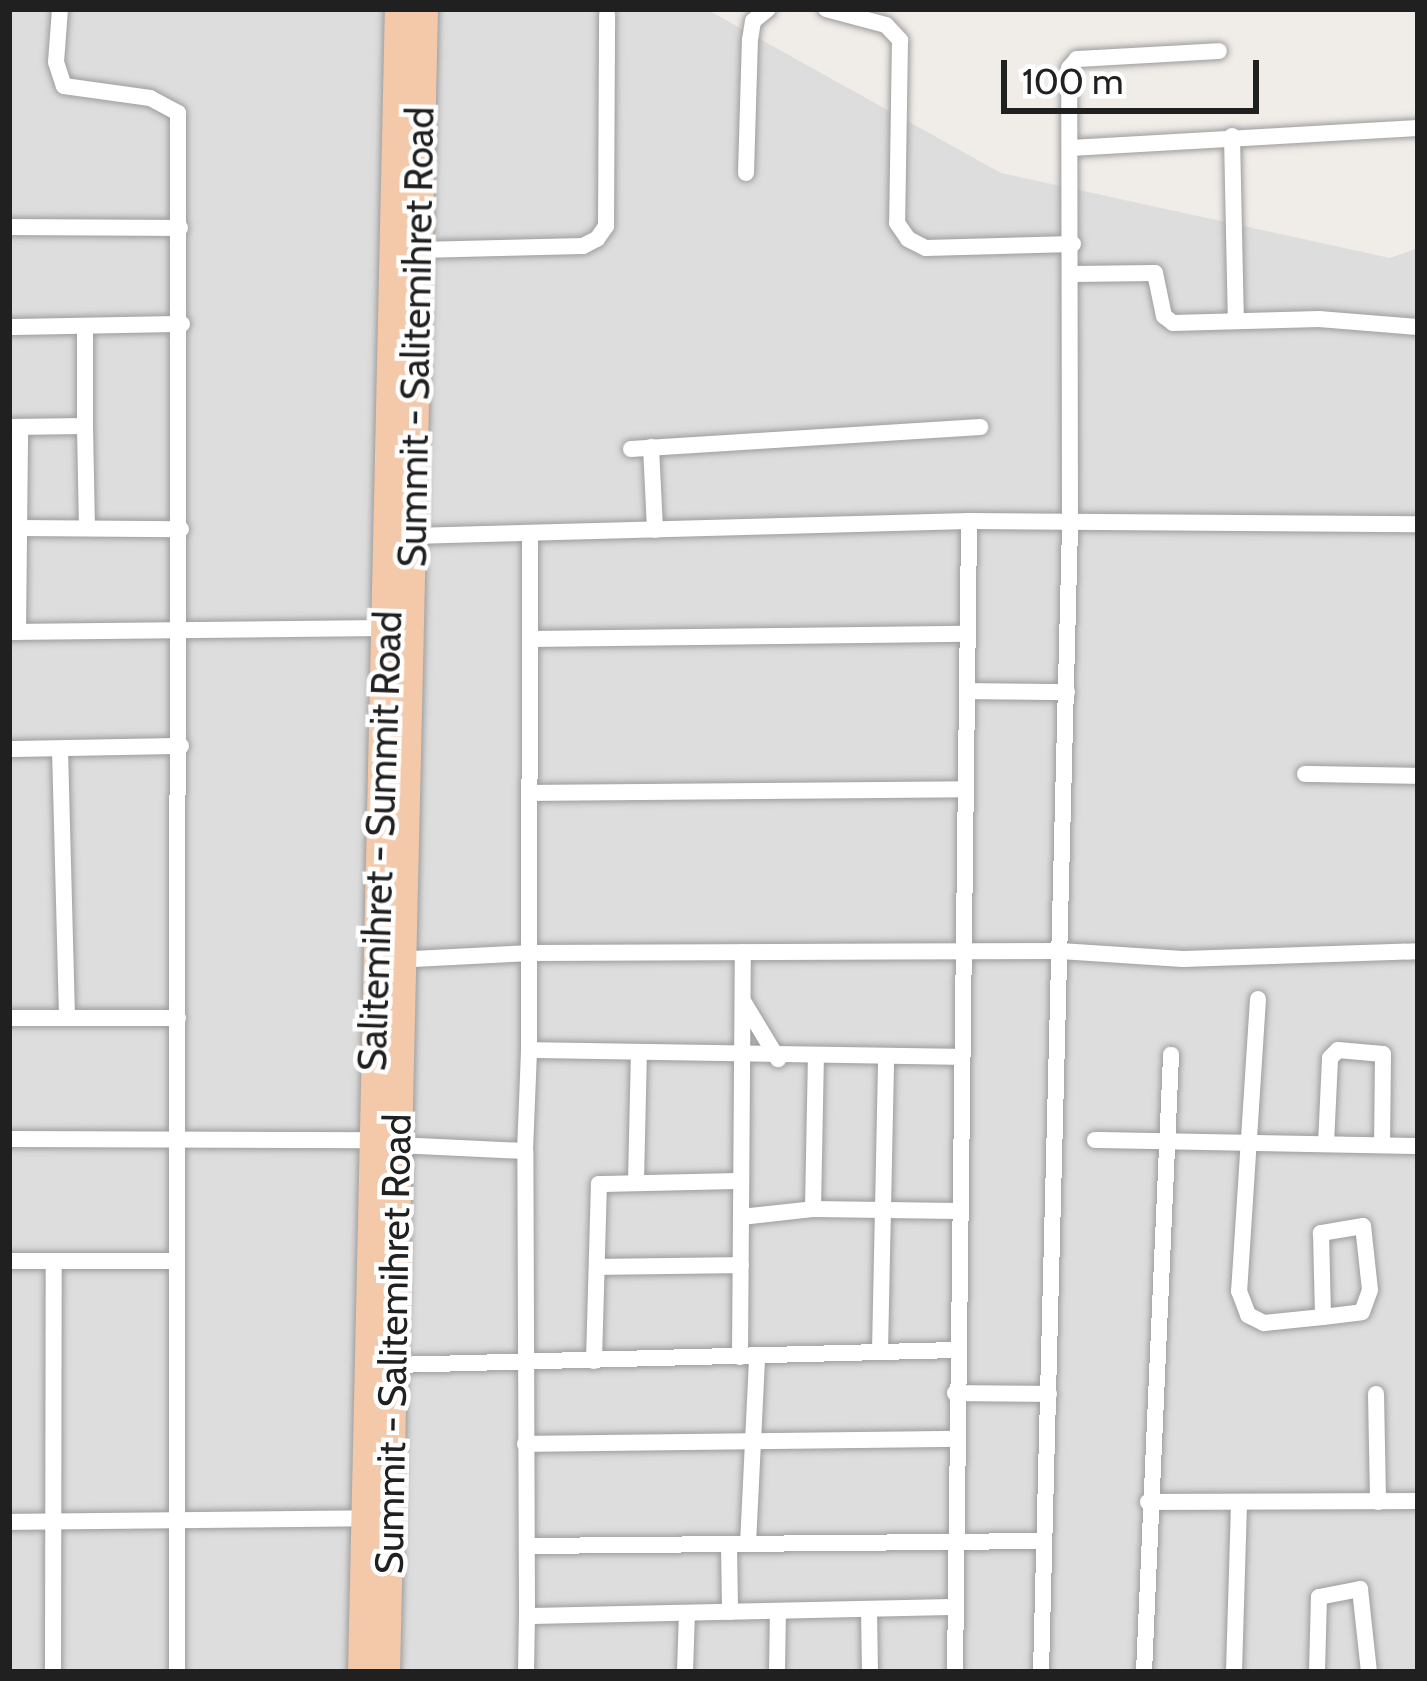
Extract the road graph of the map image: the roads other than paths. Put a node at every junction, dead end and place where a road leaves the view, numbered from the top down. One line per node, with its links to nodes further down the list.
1 (60, 9): 13 (street)
2 (398, 9): 36 (main road, Salitemihret - Summit Road)
3 (424, 9): 15 (main road, Summit - Salitemihret Road)
4 (768, 9): 11 (street)
5 (826, 9): 14 (street)
6 (607, 15): 15 (street)
7 (1219, 51): 10 (street)
8 (1418, 128): 9 (street)
9 (1232, 136): 10 (street); 17 (street)
10 (1070, 148): 14 (street)
11 (746, 173)
12 (9, 227): 13 (street)
13 (180, 229): 18 (street)
14 (1073, 244): 16 (street)
15 (418, 250): 35 (main road, Summit - Salitemihret Road)
16 (1072, 274): 17 (street); 29 (street)
17 (1236, 321): 21 (street)
18 (182, 324): 20 (street); 32 (street)
19 (9, 327): 20 (street)
20 (85, 327): 22 (street)
21 (1418, 327)
22 (85, 426): 23 (street); 30 (street)
23 (15, 427): 31 (street)
24 (980, 427): 25 (street)
25 (651, 448): 26 (street); 33 (street)
26 (631, 449)
27 (969, 521): 29 (street); 33 (street); 38 (street)
28 (1418, 524): 29 (street)
29 (1070, 525): 42 (street)
30 (87, 526): 31 (street); 32 (street)
31 (19, 528): 37 (street)
32 (181, 529): 39 (street)
33 (655, 530): 34 (street)
34 (530, 534): 35 (street); 40 (street)
35 (411, 536): 55 (main road, Summit - Salitemihret Road)
36 (386, 628): 39 (street); 55 (main road, Salitemihret - Summit Road)
37 (13, 632): 39 (street)
38 (968, 634): 40 (street); 41 (street)
39 (180, 635): 43 (street)
40 (530, 639): 49 (street)
41 (967, 691): 42 (street); 48 (street)
42 (1067, 692): 50 (street)
43 (181, 746): 45 (street); 60 (street)
44 (9, 749): 45 (street)
45 (60, 749): 59 (street)
46 (1305, 774): 47 (street)
47 (1418, 776)
48 (963, 789): 49 (street); 53 (street)
49 (531, 793): 54 (street)
50 (1060, 951): 51 (street); 53 (street); 98 (street)
51 (1418, 951)
52 (742, 952): 53 (street); 54 (street); 56 (street)
53 (962, 952): 64 (street)
54 (531, 953): 55 (street); 61 (street)
55 (387, 961): 72 (main road, Salitemihret - Summit Road)
56 (742, 1000): 65 (street); 66 (street)
57 (1258, 1000): 76 (street)
58 (9, 1018): 59 (street)
59 (67, 1018): 60 (street)
60 (178, 1018): 70 (street)
61 (529, 1050): 62 (street); 78 (street)
62 (639, 1052): 65 (street); 80 (street)
63 (1171, 1055): 73 (street)
64 (959, 1058): 68 (street); 83 (street)
65 (742, 1059): 66 (street); 79 (street)
66 (778, 1059): 67 (street)
67 (816, 1059): 68 (street); 81 (street)
68 (886, 1059): 82 (street)
69 (9, 1138): 70 (street)
70 (178, 1138): 72 (street); 86 (street)
71 (1095, 1140): 73 (street)
72 (385, 1143): 78 (street); 96 (main road, Summit - Salitemihret Road); 107 (main road, Salitemihret - Summit Road)
73 (1162, 1144): 76 (street); 104 (street)
74 (1326, 1144): 75 (street); 75 (street); 76 (street)
75 (1382, 1144): 77 (street)
76 (1247, 1145): 90 (street)
77 (1418, 1146)
78 (525, 1151): 95 (street)
79 (741, 1181): 80 (street); 84 (street)
80 (637, 1182): 89 (street)
81 (813, 1209): 82 (street); 84 (street)
82 (884, 1210): 83 (street); 92 (street)
83 (958, 1211): 91 (street)
84 (741, 1217): 88 (street)
85 (9, 1261): 87 (street)
86 (177, 1261): 87 (street); 108 (street)
87 (54, 1262): 109 (street)
88 (741, 1265): 89 (street); 93 (street)
89 (598, 1267): 94 (street)
90 (1323, 1317): 90 (street)
91 (956, 1350): 92 (street); 97 (street)
92 (880, 1351): 93 (street)
93 (748, 1358): 94 (street); 101 (street)
94 (595, 1361): 95 (street)
95 (528, 1364): 96 (street); 102 (street)
96 (394, 1365): 124 (main road, Summit - Salitemihret Road)
97 (956, 1393): 98 (street); 100 (street)
98 (1049, 1394): 111 (street)
99 (1376, 1394): 105 (street)
100 (956, 1439): 101 (street); 112 (street)
101 (753, 1442): 102 (street); 113 (street)
102 (525, 1444): 114 (street)
103 (1418, 1501): 105 (street)
104 (1148, 1502): 106 (street); 131 (street)
105 (1378, 1502): 106 (street)
106 (1239, 1503): 132 (street)
107 (363, 1518): 108 (street); 123 (main road, Salitemihret - Summit Road)
108 (178, 1519): 109 (street); 122 (street)
109 (52, 1521): 110 (street); 121 (street)
110 (9, 1522)
111 (1043, 1540): 112 (street); 130 (street)
112 (952, 1543): 113 (street); 115 (street)
113 (738, 1545): 114 (street); 118 (street)
114 (529, 1546): 120 (street)
115 (956, 1607): 116 (street); 129 (street)
116 (869, 1609): 117 (street); 128 (street)
117 (778, 1611): 118 (street); 127 (street)
118 (730, 1612): 119 (street)
119 (687, 1613): 120 (street); 126 (street)
120 (527, 1616): 125 (street)
121 (53, 1672)
122 (177, 1672)
123 (362, 1672)
124 (386, 1672)
125 (526, 1672)
126 (686, 1672)
127 (777, 1672)
128 (869, 1672)
129 (956, 1672)
130 (1041, 1672)
131 (1144, 1672)
132 (1234, 1672)
133 (1317, 1672): 134 (street)
134 (1369, 1672)

